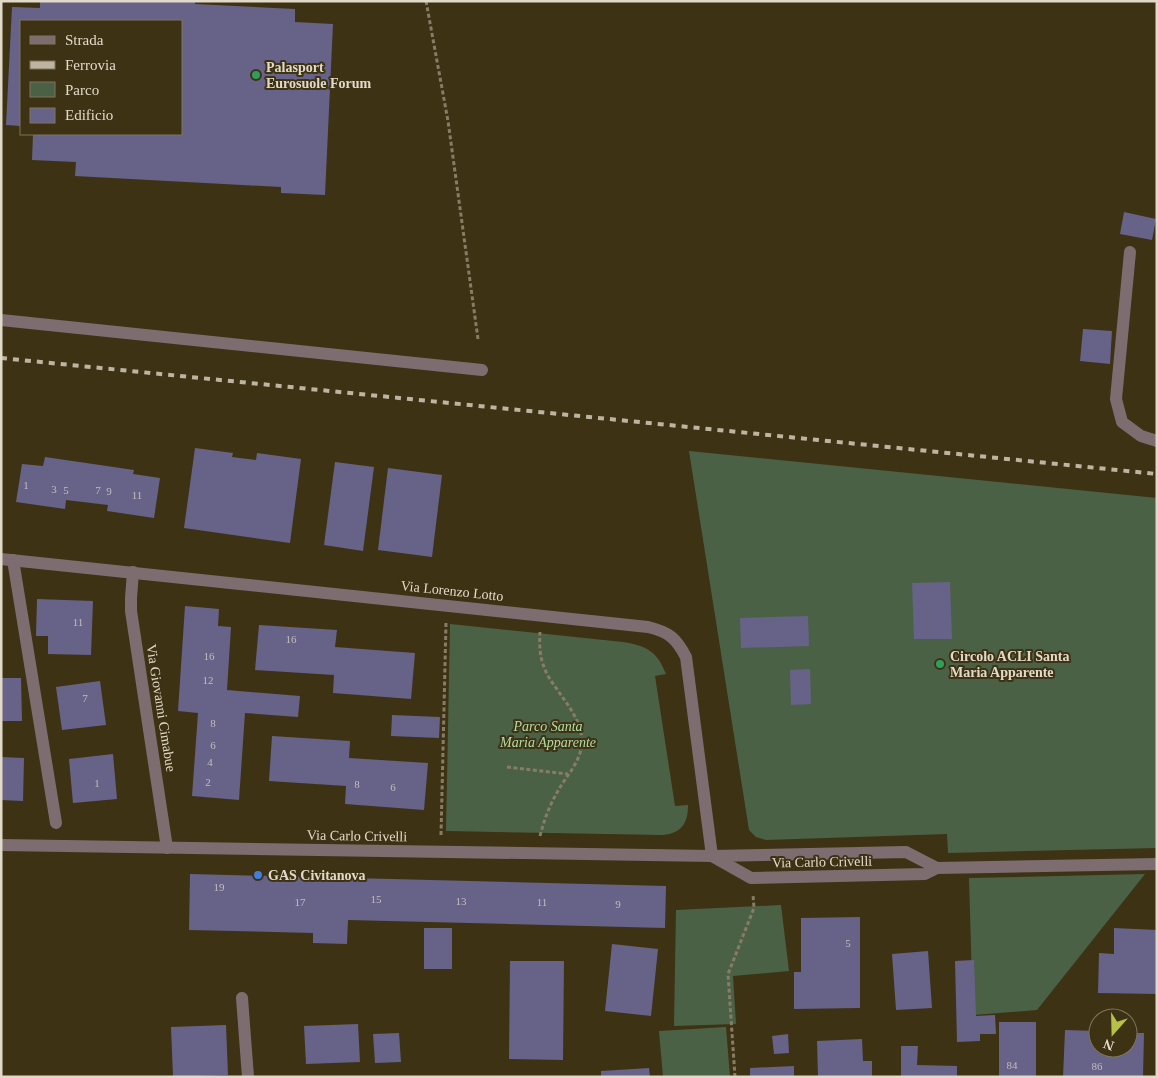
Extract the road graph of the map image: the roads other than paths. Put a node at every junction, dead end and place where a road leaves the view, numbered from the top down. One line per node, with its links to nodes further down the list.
1 (1130, 252): 4 (street)
2 (1, 320): 3 (street)
3 (482, 370)
4 (1157, 441)
5 (7, 559): 6 (street, Via Lorenzo Lotto); 7 (street)
6 (133, 572): 9 (street, Via Giovanni Cimabue); 10 (street, Via Lorenzo Lotto)
7 (56, 823)
8 (1, 845): 9 (street, Via Carlo Crivelli)
9 (167, 848): 10 (street, Via Carlo Crivelli)
10 (712, 856): 12 (street, Via Carlo Crivelli); 12 (street, Via Carlo Crivelli)
11 (1157, 864): 12 (street, Via Carlo Crivelli)
12 (937, 868)
13 (242, 998): 14 (street)
14 (248, 1077)

